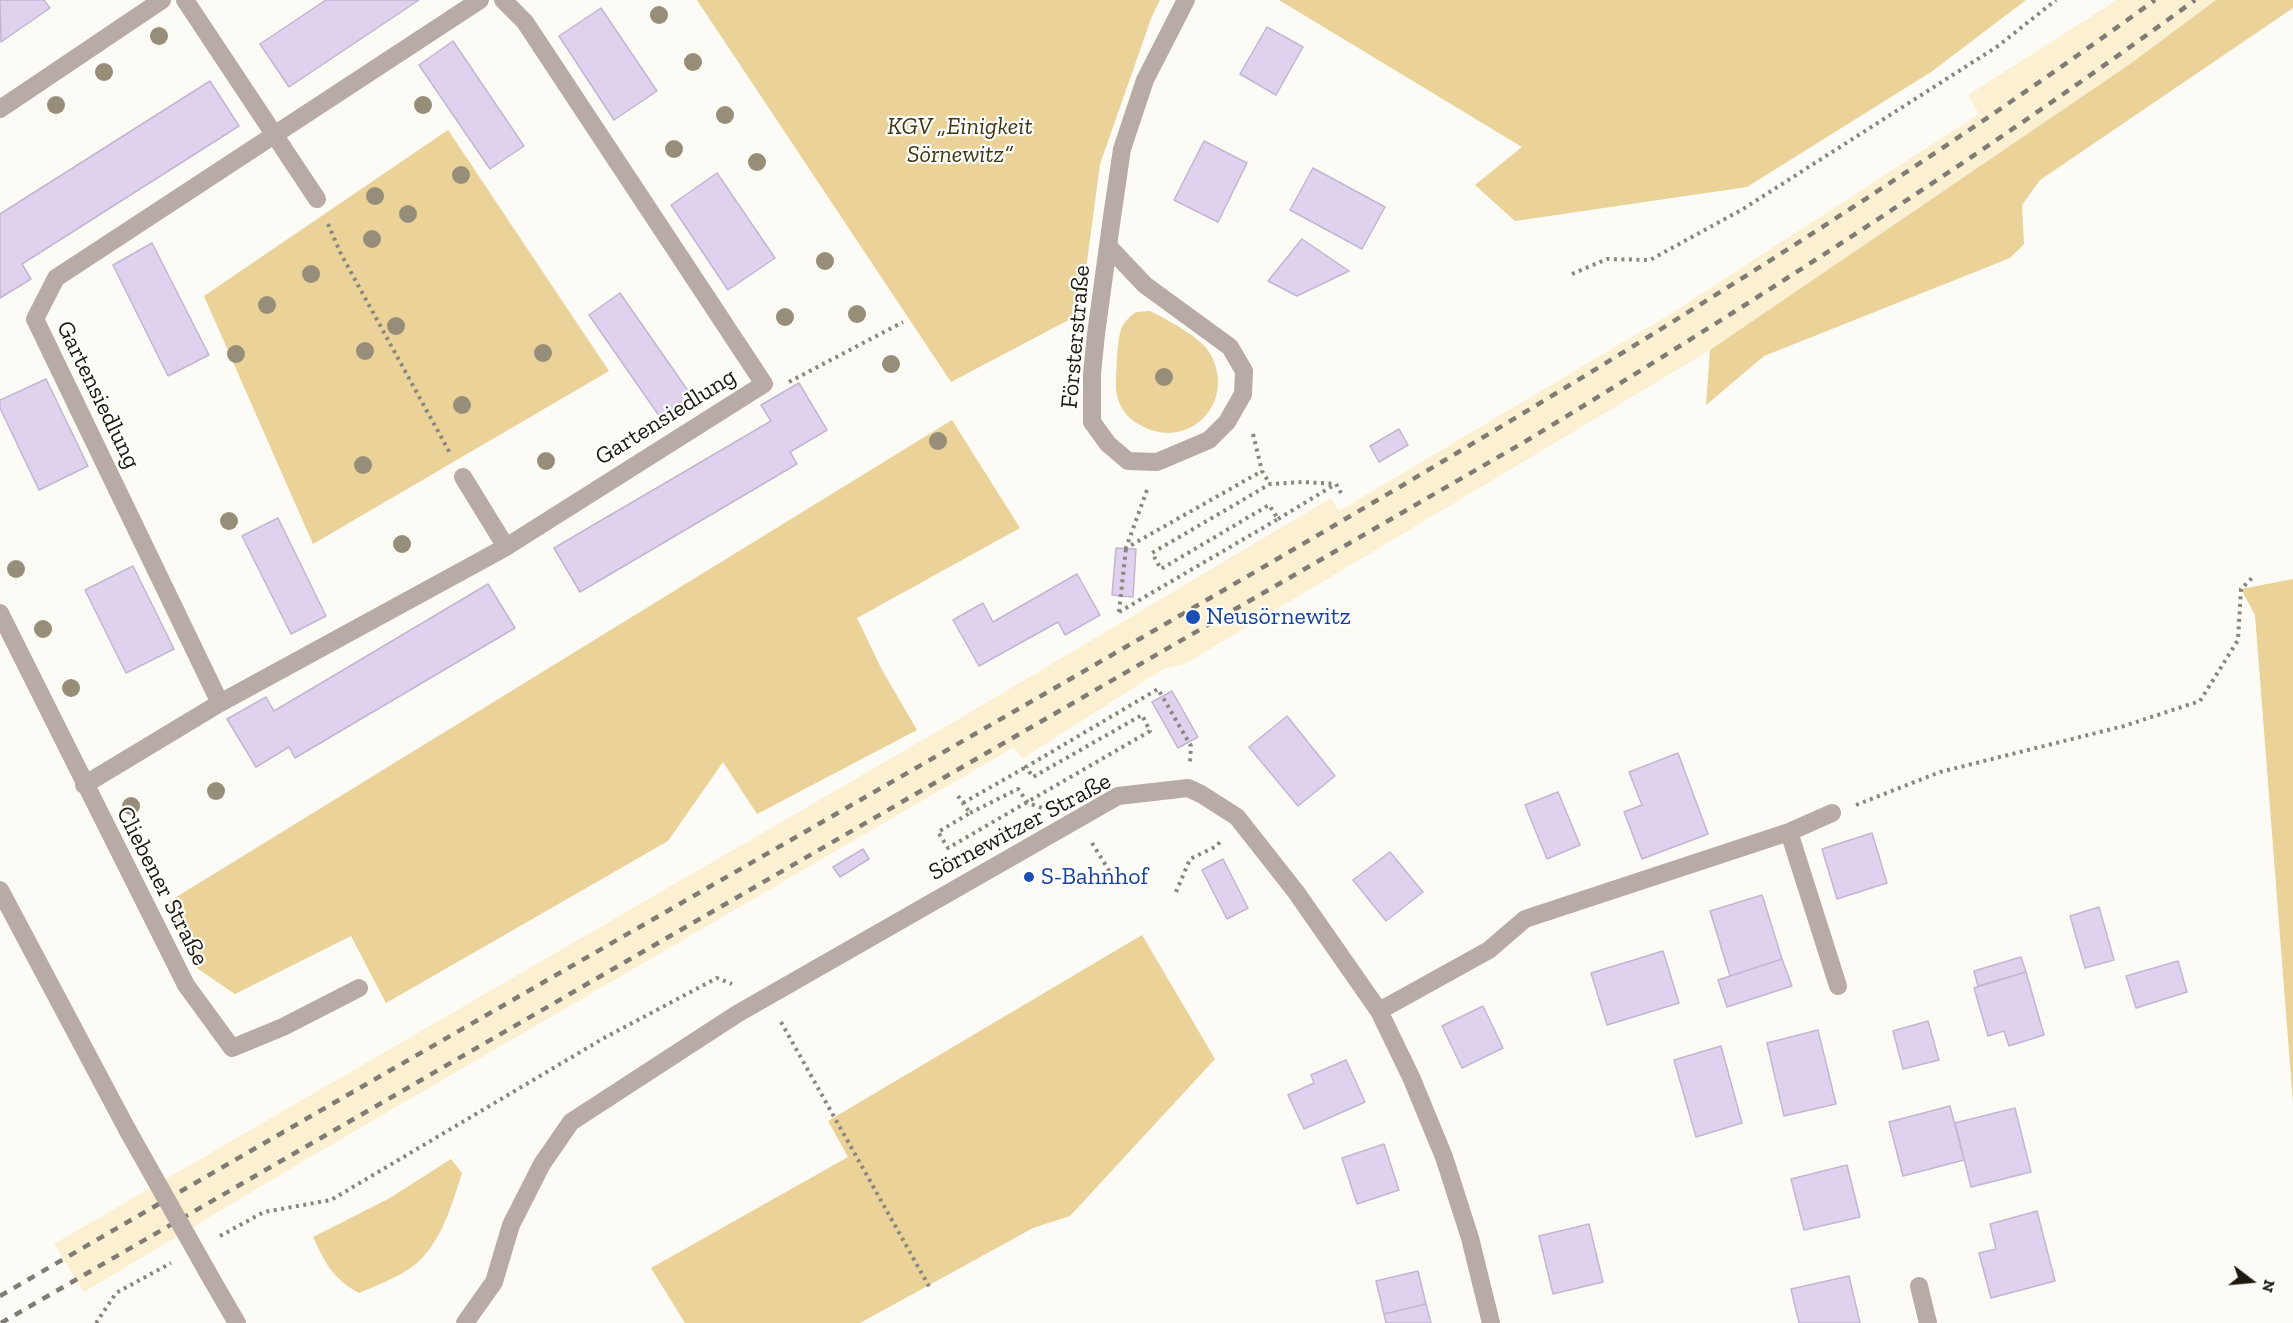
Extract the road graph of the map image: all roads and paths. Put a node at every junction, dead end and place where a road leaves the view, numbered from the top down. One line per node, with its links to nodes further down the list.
1 (162, 0): 7 (street)
2 (185, 0): 8 (street)
3 (480, 0): 8 (street, Gartensiedlung)
4 (503, 0): 13 (street, Gartensiedlung)
5 (1185, 0): 10 (street, Försterstraße)
6 (2055, 0): 11 (path)
7 (0, 109)
8 (275, 133): 9 (street); 24 (street, Gartensiedlung)
9 (317, 199): 15 (path)
10 (1108, 246): 14 (street, Försterstraße); 14 (street, Försterstraße)
11 (1572, 274)
12 (903, 322): 13 (path)
13 (764, 384): 20 (street, Gartensiedlung)
14 (1156, 462): 21 (path)
15 (463, 477): 20 (street)
16 (1269, 484): 17 (path); 19 (path); 21 (path)
17 (1336, 484): 18 (path); 19 (path)
18 (1341, 493)
19 (1278, 519): 21 (path)
20 (506, 547): 24 (street, Gartensiedlung)
21 (1126, 548)
22 (2253, 578): 32 (path)
23 (0, 613): 27 (street, Cliebener Straße)
24 (220, 703): 27 (street, Gartensiedlung)
25 (1191, 746): 26 (path)
26 (1026, 766): 29 (path); 30 (path)
27 (84, 785): 40 (street, Cliebener Straße)
28 (958, 796): 29 (path)
29 (963, 803): 31 (path)
30 (1028, 803): 31 (path); 31 (path)
31 (970, 813)
32 (1832, 813): 35 (street)
33 (1237, 817): 34 (street, Sörnewitzer Straße); 38 (path); 42 (street, Sörnewitzer Straße)
34 (1077, 820): 36 (path); 41 (street, Sörnewitzer Straße)
35 (1789, 832): 39 (street); 42 (street)
36 (1118, 885)
37 (0, 890): 48 (street, bridge)
38 (1176, 892)
39 (1838, 986)
40 (359, 988)
41 (766, 997): 43 (path); 46 (path); 49 (street, Sörnewitzer Straße)
42 (1379, 1011): 50 (street, Sörnewitzer Straße)
43 (215, 1239)
44 (175, 1261): 47 (path)
45 (1919, 1286): 51 (street)
46 (930, 1288)
47 (96, 1323)
48 (237, 1323)
49 (465, 1323)
50 (1491, 1323)
51 (1928, 1323)

